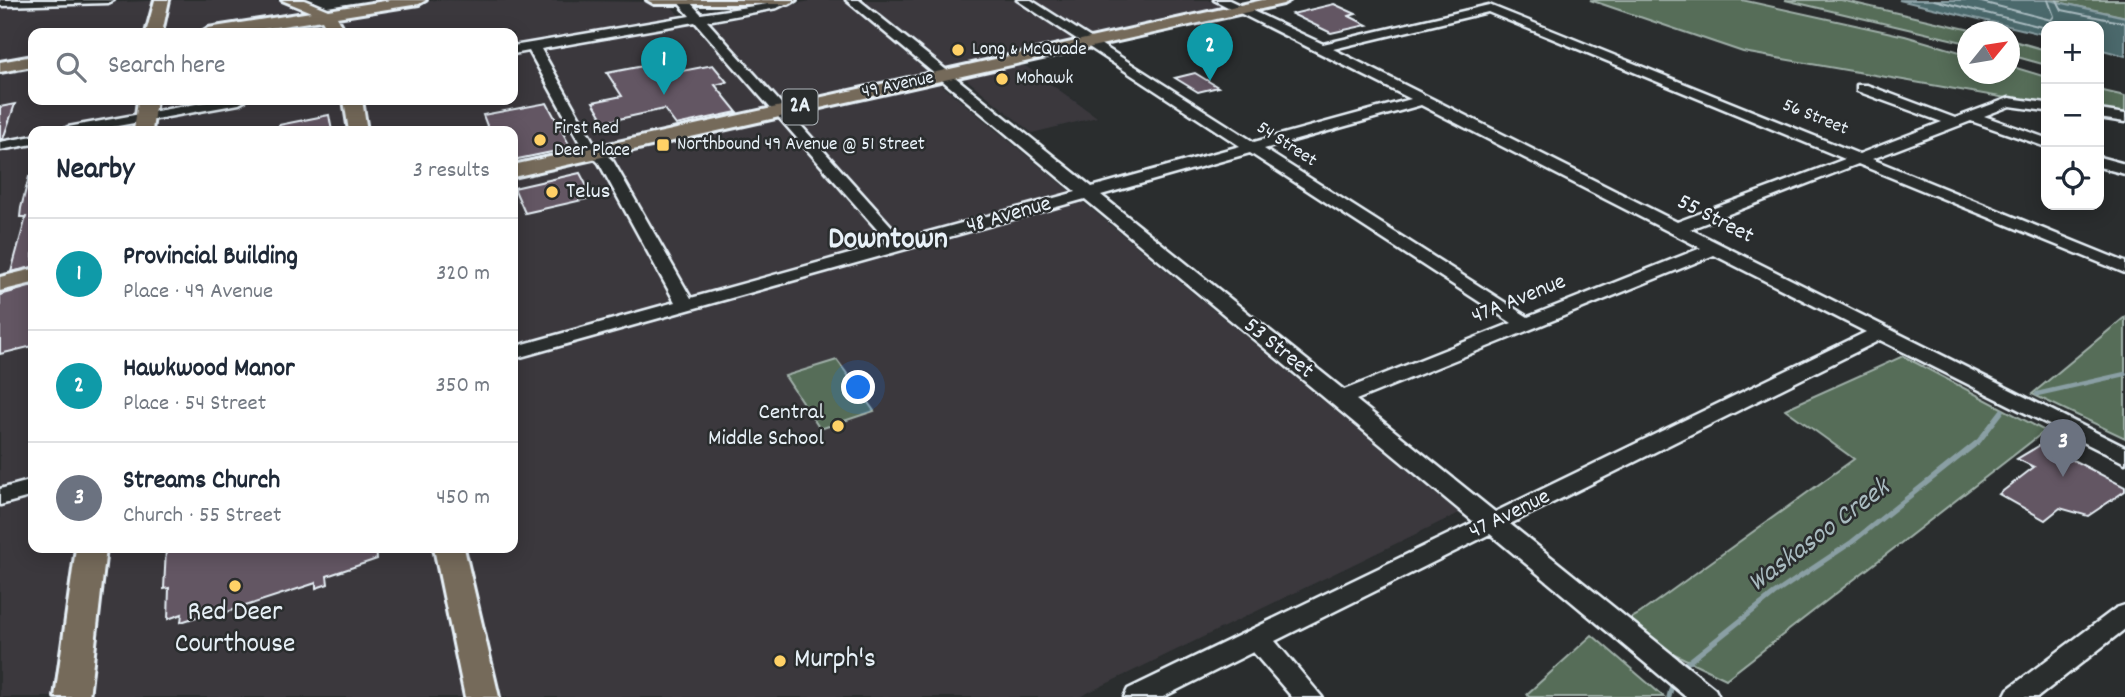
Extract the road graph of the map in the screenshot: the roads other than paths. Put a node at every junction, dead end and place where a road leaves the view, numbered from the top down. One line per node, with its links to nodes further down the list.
1 (108, 0): 12 (street)
2 (162, 0): 17 (main road)
3 (419, 0): 13 (main road)
4 (654, 0): 5 (main road)
5 (683, 0): 6 (main road); 16 (street)
6 (789, 0): 16 (street)
7 (852, 0): 26 (street, 53 Street)
8 (1023, 0): 20 (street, 54 Street)
9 (1220, 0): 14 (street, 55 Street)
10 (1283, 0): 14 (main road, 49 Avenue / 2A)
11 (294, 2): 13 (main road); 15 (main road)
12 (0, 4)
13 (395, 4): 15 (main road)
14 (1242, 6): 20 (main road, 49 Avenue / 2A); 22 (street, 55 Street)
15 (326, 15): 18 (main road); 19 (main road)
16 (697, 16): 21 (street); 32 (street)
17 (155, 28)
18 (241, 28)
19 (336, 28)
20 (1087, 44): 26 (main road, 49 Avenue / 2A); 43 (street, 54 Street)
21 (533, 46): 23 (street); 44 (street)
22 (1322, 48): 28 (street, 55 Street); 45 (street, 56 Street)
23 (518, 49)
24 (28, 62): 25 (main road)
25 (0, 66)
26 (945, 75): 32 (main road, 49 Avenue / 2A); 49 (street, 53 Street)
27 (1861, 88): 37 (street)
28 (1423, 100): 43 (street, 48 Avenue); 50 (street, 55 Street)
29 (210, 105): 34 (street)
30 (354, 105): 39 (main road)
31 (2041, 106): 35 (street)
32 (779, 111): 44 (main road, 49 Avenue / 2A); 51 (street)
33 (2104, 115): 36 (street)
34 (145, 116): 38 (street)
35 (1970, 116): 37 (street); 41 (street)
36 (2125, 118)
37 (1954, 122): 45 (street)
38 (94, 126)
39 (357, 126)
40 (28, 141): 42 (street)
41 (2041, 141)
42 (0, 146)
43 (1252, 148): 49 (street, 48 Avenue); 57 (street, 54 Street)
44 (596, 152): 47 (main road, 49 Avenue / 2A); 56 (street)
45 (1858, 159): 50 (street); 53 (street, 56 Street)
46 (2104, 164): 48 (street)
47 (518, 170)
48 (2125, 170)
49 (1088, 193): 51 (street, 48 Avenue); 60 (street, 53 Street)
50 (1676, 228): 52 (street, 55 Street)
51 (900, 246): 56 (street, 48 Avenue)
52 (1716, 248): 57 (street, 47A Avenue); 58 (street, 55 Street)
53 (2125, 268)
54 (28, 277): 55 (main road)
55 (0, 284)
56 (687, 305): 59 (street, 48 Avenue)
57 (1526, 324): 60 (street, 47A Avenue)
58 (1881, 332): 61 (street, 55 Street); 64 (street, 47 Avenue)
59 (518, 352)
60 (1340, 399): 64 (street, 53 Street)
61 (2125, 456)
62 (28, 489): 63 (street)
63 (0, 497)
64 (1492, 523): 68 (street, 47 Avenue); 73 (street, 53 Street)
65 (90, 553): 69 (main road)
66 (450, 553): 70 (main road)
67 (2125, 615): 74 (street)
68 (1257, 639): 71 (street, 47 Avenue); 72 (street)
69 (72, 697)
70 (482, 697)
71 (1138, 697)
72 (1308, 697)
73 (1705, 697)
74 (2018, 697)

